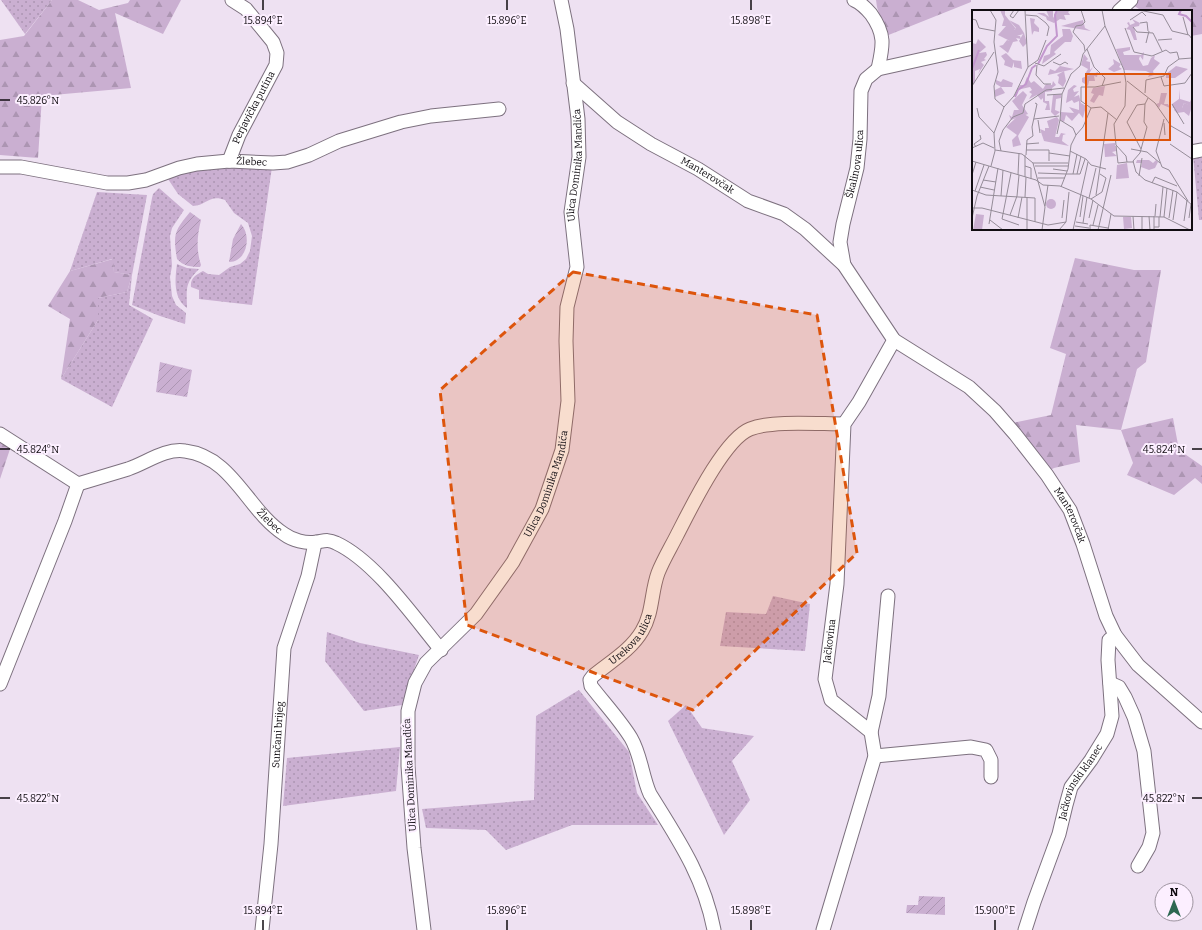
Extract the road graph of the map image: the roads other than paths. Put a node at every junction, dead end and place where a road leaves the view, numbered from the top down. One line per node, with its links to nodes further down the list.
1 (232, 0): 12 (street, Perjavička putina)
2 (561, 0): 8 (street, Ulica Dominika Mandića)
3 (854, 0): 7 (street)
4 (1131, 0): 5 (street)
5 (1120, 10)
6 (972, 48): 7 (street)
7 (878, 69): 14 (street, Škalinova ulica)
8 (573, 83): 14 (street, Manterovčak); 22 (street, Ulica Dominika Mandića)
9 (499, 110): 12 (street, Žlebec)
10 (1202, 150): 11 (street)
11 (1192, 152)
12 (229, 161): 13 (street, Žlebec)
13 (0, 167)
14 (844, 265): 15 (street)
15 (894, 340): 16 (street); 21 (street, Manterovčak)
16 (844, 424): 26 (street, Jačkovina); 32 (street, Urekova ulica)
17 (0, 434): 18 (street)
18 (78, 484): 19 (street, Žlebec); 24 (street)
19 (315, 542): 22 (street, Žlebec); 30 (street, Sunčani brijeg)
20 (888, 596): 26 (street)
21 (1115, 635): 23 (street, Jačkovinski klanec); 25 (street, Manterovčak)
22 (441, 650): 31 (street, Ulica Dominika Mandića)
23 (1110, 683): 29 (street); 34 (street, Jačkovinski klanec)
24 (0, 684)
25 (1202, 722)
26 (871, 732): 27 (street)
27 (875, 756): 28 (street); 33 (street)
28 (991, 777)
29 (1138, 866)
30 (262, 930)
31 (424, 930)
32 (714, 930)
33 (823, 930)
34 (1025, 930)

